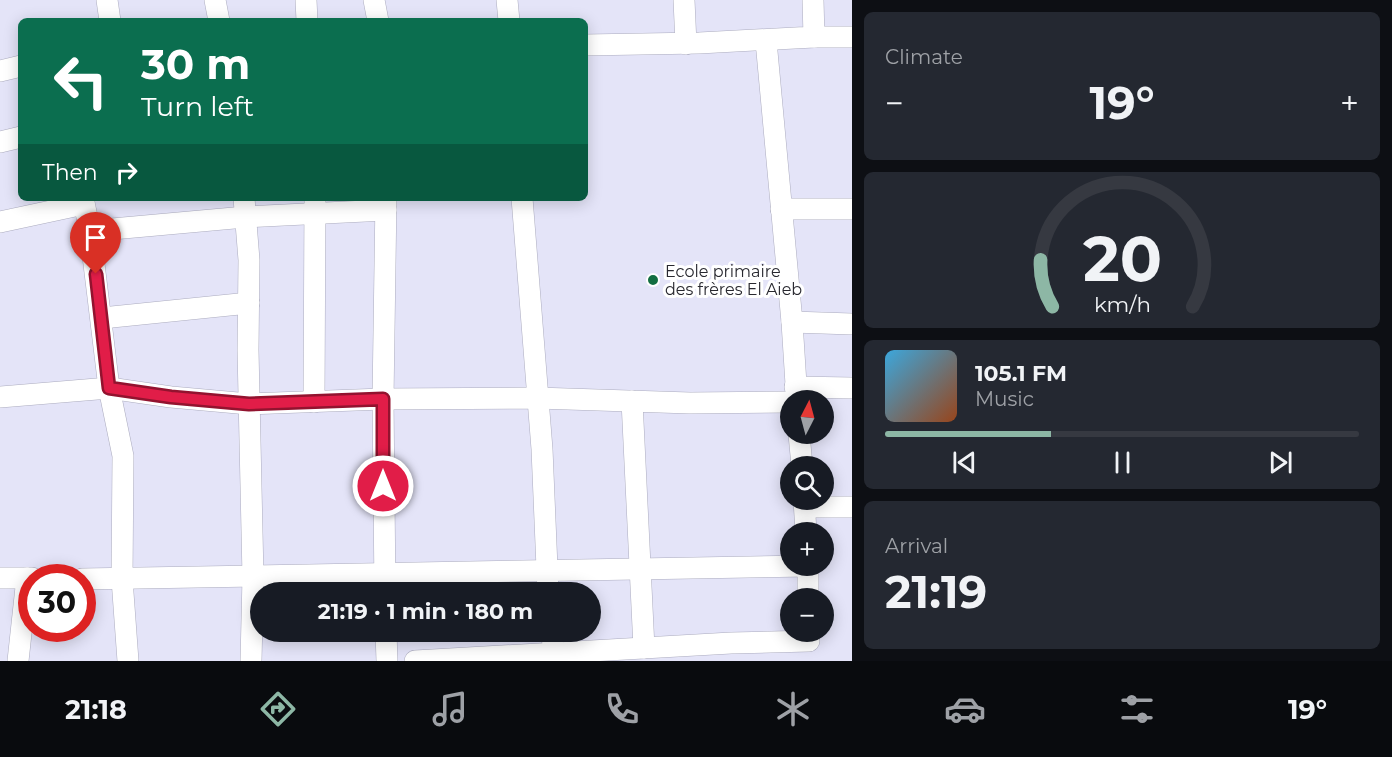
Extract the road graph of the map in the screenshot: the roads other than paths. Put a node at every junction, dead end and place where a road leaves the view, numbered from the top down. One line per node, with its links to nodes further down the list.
1 (107, 0): 8 (street)
2 (215, 0): 9 (street)
3 (306, 0): 10 (street)
4 (374, 0): 11 (street)
5 (507, 0): 12 (street)
6 (684, 0): 16 (street)
7 (813, 0): 13 (street)
8 (110, 18)
9 (218, 18)
10 (307, 18)
11 (377, 18)
12 (509, 18)
13 (814, 37): 14 (street); 15 (street)
14 (852, 37)
15 (766, 41): 16 (street); 28 (street)
16 (686, 44): 17 (street)
17 (588, 45)
18 (18, 67): 19 (street)
19 (0, 70)
20 (18, 138): 21 (street)
21 (0, 142)
22 (83, 201): 29 (street); 30 (street)
23 (522, 201): 40 (street)
24 (386, 204): 26 (street); 41 (street)
25 (244, 207): 26 (street); 30 (street); 31 (street)
26 (314, 207): 44 (street)
27 (852, 208): 28 (street)
28 (781, 209): 33 (street)
29 (0, 222)
30 (90, 231): 32 (street)
31 (249, 303): 32 (street); 45 (street)
32 (102, 318): 35 (street)
33 (792, 322): 34 (street); 37 (street)
34 (852, 324)
35 (109, 388): 39 (street); 45 (street); 55 (street)
36 (852, 388): 38 (street)
37 (794, 390)
38 (834, 391)
39 (0, 397)
40 (537, 398): 41 (street); 43 (street); 50 (street)
41 (383, 399): 44 (street); 57 (street)
42 (780, 399): 43 (street)
43 (633, 401): 49 (street)
44 (314, 402): 45 (street)
45 (249, 404): 51 (street)
46 (834, 505): 47 (street)
47 (852, 507)
48 (780, 567): 49 (street)
49 (640, 570): 50 (street); 64 (street)
50 (546, 571): 58 (street); 59 (street)
51 (253, 577): 55 (street); 56 (street); 69 (street)
52 (0, 578): 53 (street)
53 (18, 578)
54 (96, 579): 55 (street)
55 (122, 579): 68 (street)
56 (362, 582)
57 (384, 582)
58 (398, 582)
59 (547, 582)
60 (21, 642): 67 (street)
61 (386, 642): 70 (street)
62 (553, 642): 66 (street)
63 (809, 644): 65 (street)
64 (644, 648): 65 (street); 66 (street)
65 (731, 652)
66 (554, 657): 71 (street)
67 (18, 661)
68 (128, 661)
69 (251, 661)
70 (387, 661)
71 (415, 661)

